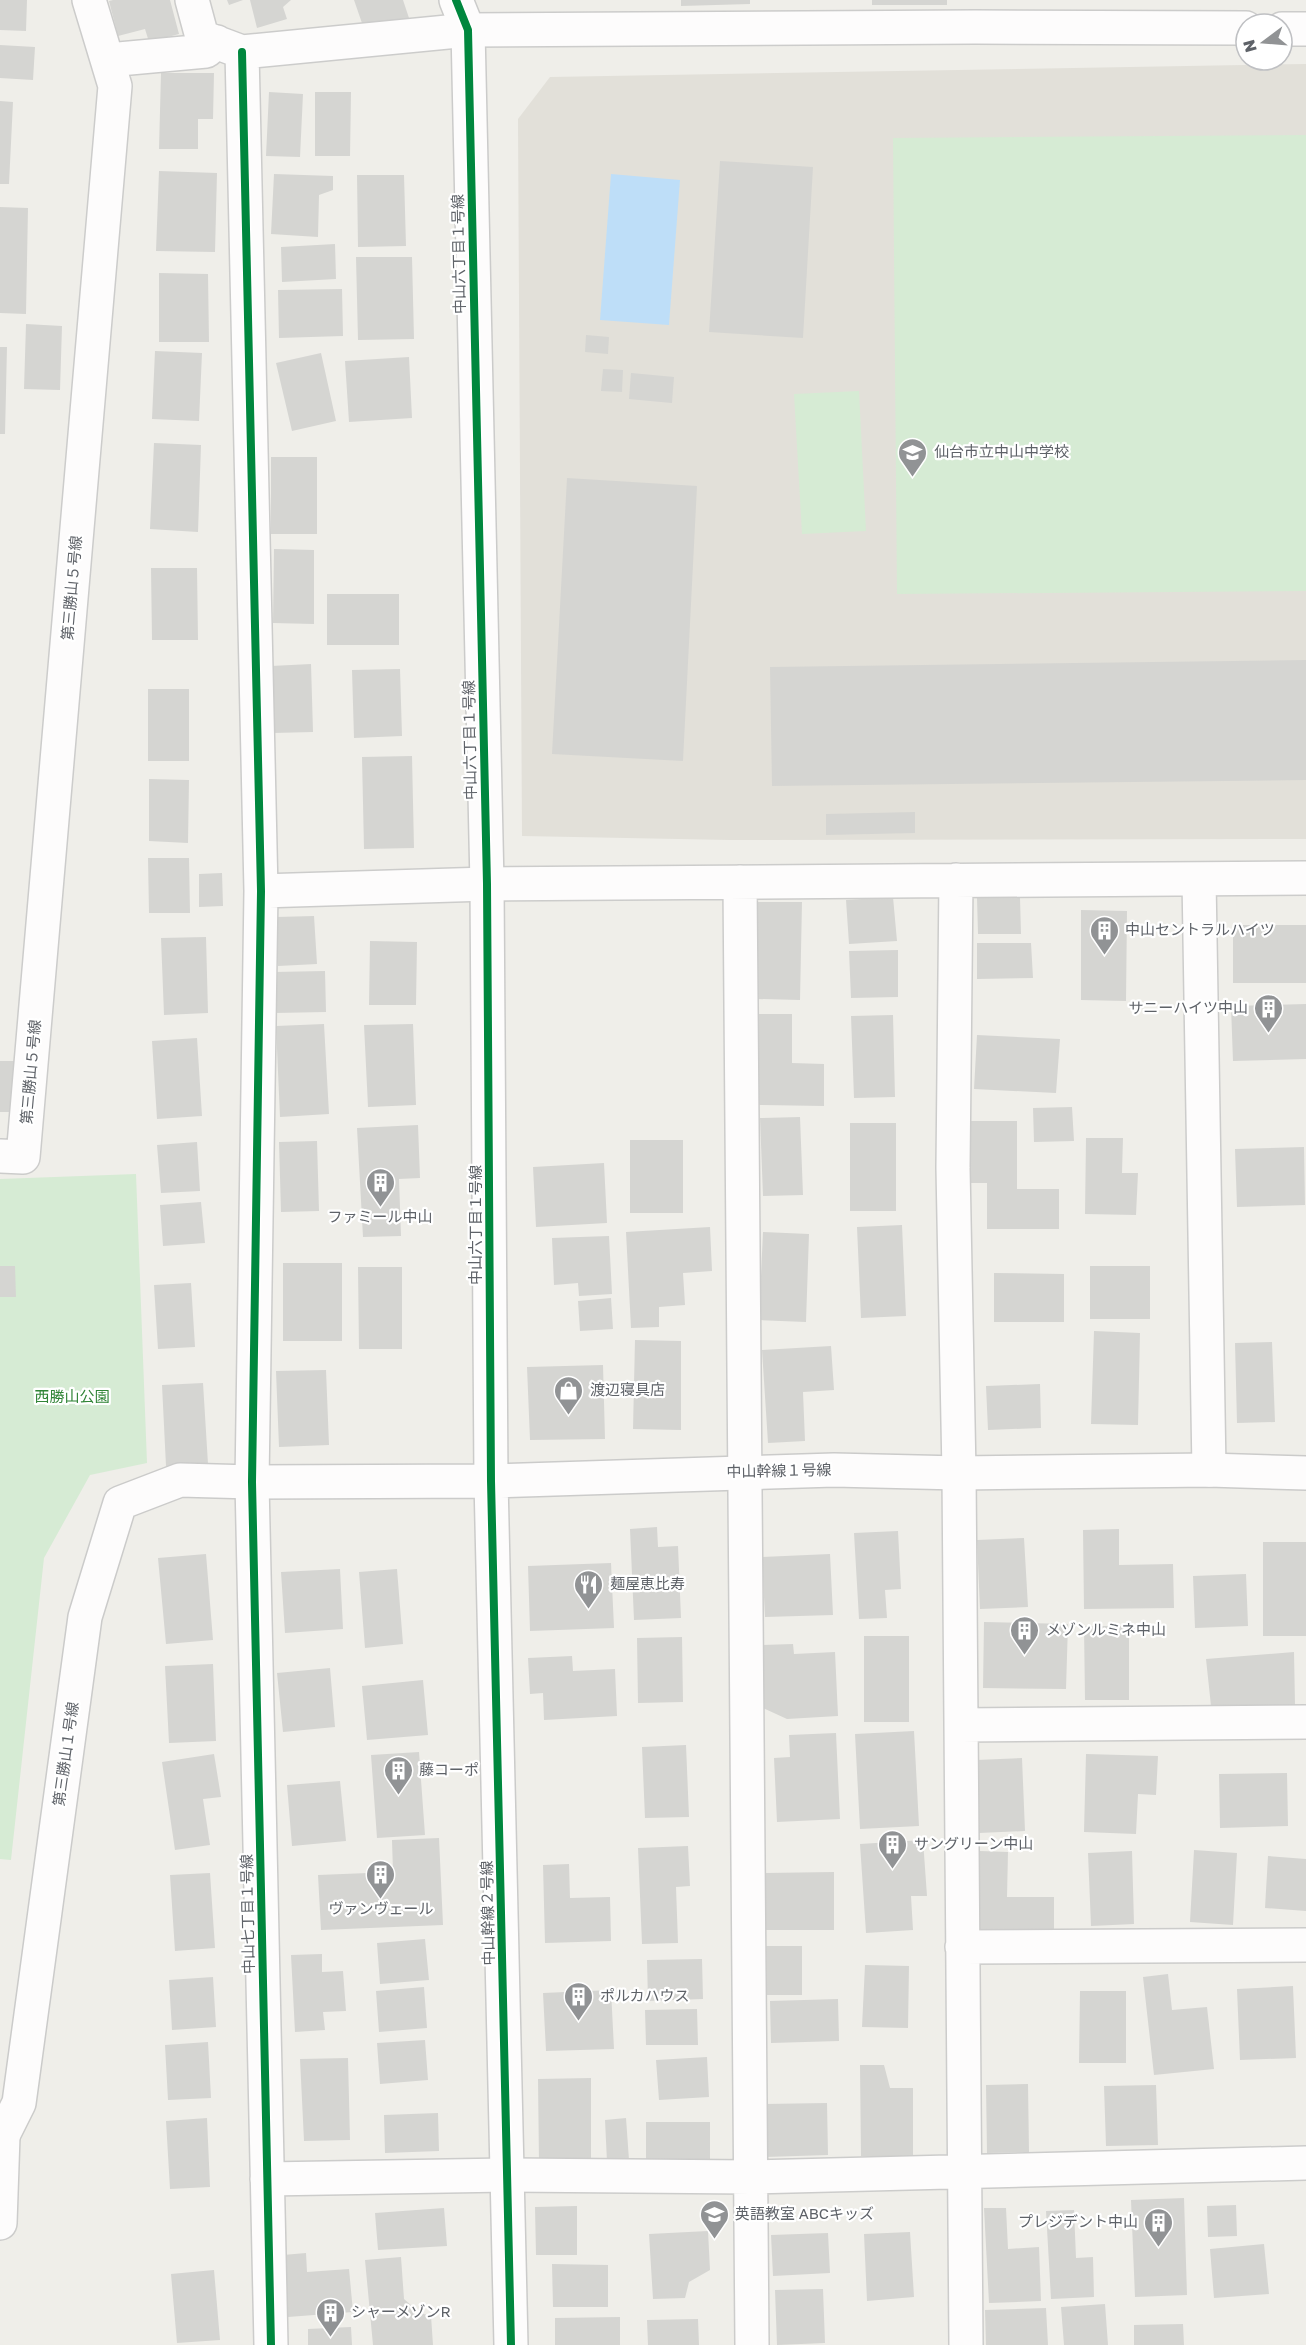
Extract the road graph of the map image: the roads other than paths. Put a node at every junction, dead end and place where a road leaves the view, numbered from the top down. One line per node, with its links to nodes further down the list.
1 (89, 0): 7 (street, 第三勝山５号線)
2 (192, 0): 6 (street)
3 (456, 0): 5 (street, 中山六丁目１号線)
4 (1234, 28): 5 (street)
5 (468, 30): 6 (street); 12 (street, 中山六丁目１号線)
6 (229, 47): 7 (street); 13 (street, 中山七丁目１号線)
7 (108, 60): 14 (street, 第三勝山５号線)
8 (1306, 878): 9 (street)
9 (1199, 879): 10 (street); 15 (street)
10 (956, 880): 11 (street); 17 (street)
11 (740, 882): 12 (street); 16 (street)
12 (487, 884): 13 (street); 19 (street, 中山六丁目１号線)
13 (261, 891): 20 (street, 中山七丁目１号線)
14 (0, 1156)
15 (1209, 1470): 17 (street, 中山幹線１号線); 18 (street, 中山幹線１号線)
16 (743, 1471): 17 (street, 中山幹線１号線); 19 (street, 中山幹線１号線); 29 (street)
17 (959, 1473): 22 (street)
18 (1306, 1473)
19 (491, 1481): 20 (street, 中山幹線１号線); 28 (street, 中山幹線２号線)
20 (252, 1482): 25 (street, 第三勝山１号線); 30 (street, 中山七丁目１号線)
21 (1306, 1722): 22 (street)
22 (961, 1725): 24 (street)
23 (1306, 1945): 24 (street)
24 (962, 1947): 27 (street)
25 (2, 2138): 31 (street)
26 (1306, 2163): 27 (street)
27 (964, 2170): 29 (street); 35 (street)
28 (507, 2175): 29 (street); 30 (street); 33 (street, 中山幹線２号線)
29 (751, 2177): 34 (street)
30 (267, 2179): 32 (street, 中山七丁目１号線)
31 (0, 2223)
32 (271, 2345)
33 (511, 2345)
34 (752, 2345)
35 (966, 2345)

